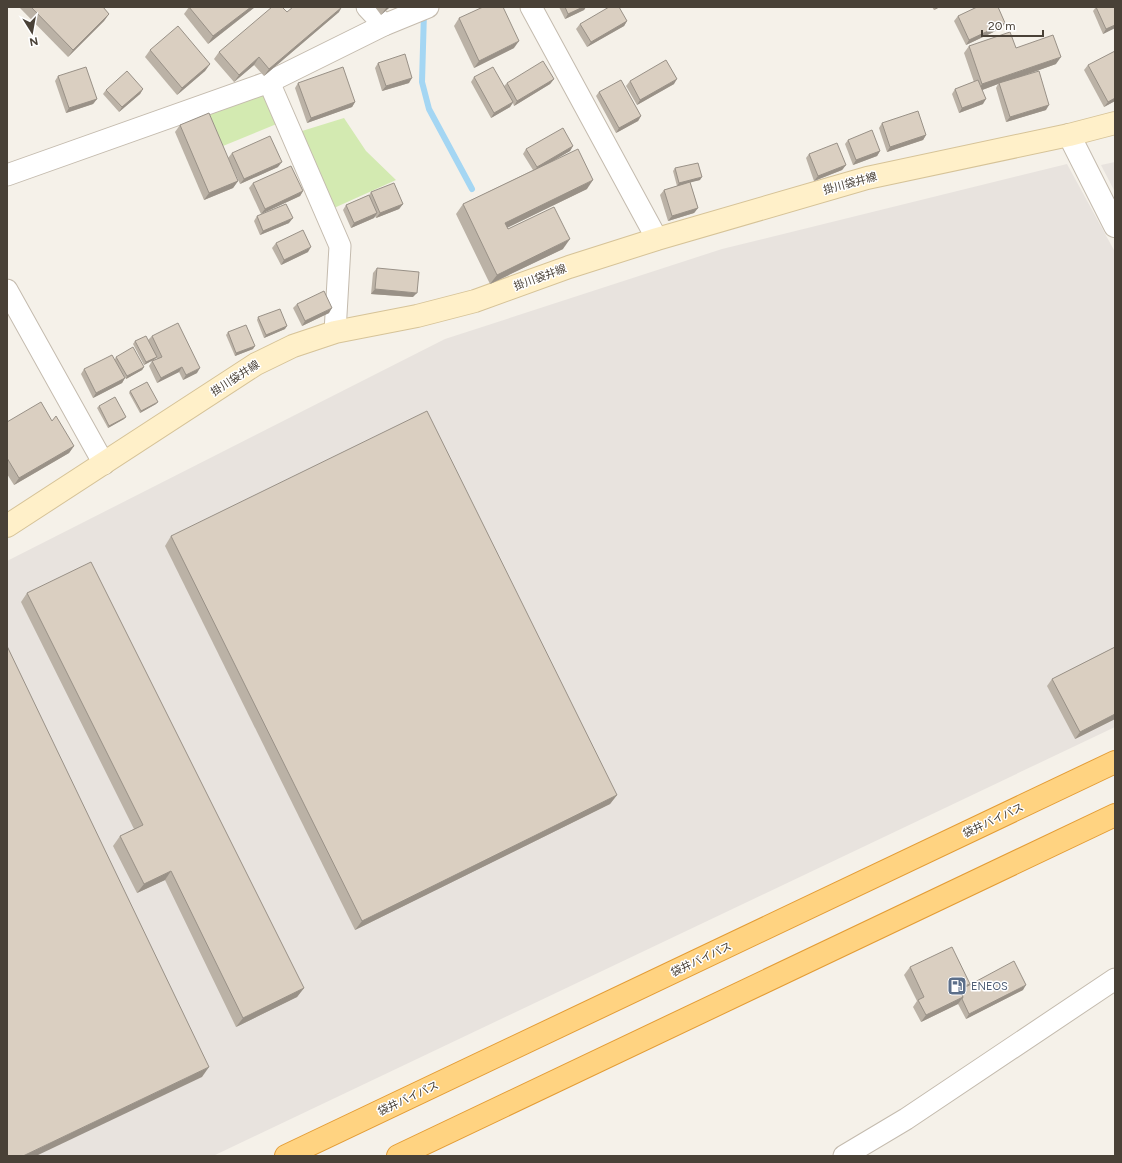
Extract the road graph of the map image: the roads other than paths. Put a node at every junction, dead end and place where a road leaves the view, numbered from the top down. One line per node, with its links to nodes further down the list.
1 (367, 7): 4 (street)
2 (428, 7): 4 (street)
3 (531, 7): 10 (street)
4 (384, 25): 5 (street)
5 (268, 82): 8 (street); 12 (street)
6 (1115, 123): 7 (main road, 掛川袋井線)
7 (1069, 135): 9 (street); 10 (main road, 掛川袋井線)
8 (7, 175)
9 (1115, 226)
10 (657, 239): 12 (main road, 掛川袋井線)
11 (7, 290): 13 (street)
12 (335, 332): 13 (main road, 掛川袋井線)
13 (104, 464): 14 (main road, 掛川袋井線)
14 (7, 526)
15 (1115, 762): 18 (highway, 袋井バイパス)
16 (1113, 819): 19 (highway)
17 (1115, 979): 20 (street)
18 (286, 1156)
19 (398, 1156)
20 (844, 1156)

